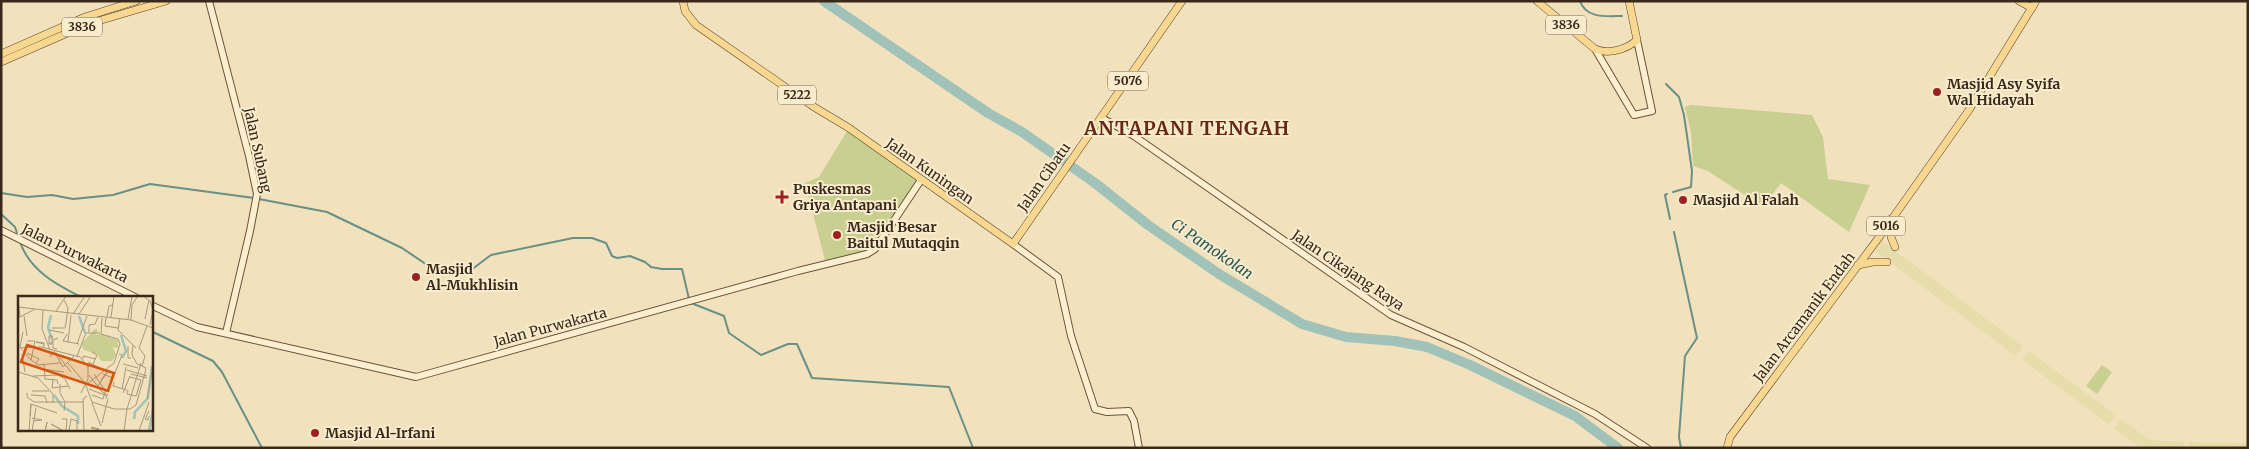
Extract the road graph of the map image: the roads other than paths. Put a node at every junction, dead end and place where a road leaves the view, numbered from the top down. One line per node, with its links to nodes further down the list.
1 (136, 1): 13 (main road, 3836)
2 (166, 1): 14 (main road, 3836)
3 (209, 1): 25 (street, Jalan Subang)
4 (683, 1): 16 (main road, Jalan Kuningan / 5222)
5 (1182, 1): 15 (main road, Jalan Cibatu / 5076)
6 (1537, 1): 12 (main road, 3836)
7 (1629, 1): 11 (main road)
8 (2019, 1): 10 (main road)
9 (2036, 1): 10 (main road, Jalan Arcamanik Endah / 5016)
10 (2032, 8): 17 (main road, Jalan Arcamanik Endah / 5016)
11 (1637, 40): 12 (main road, 3836); 12 (street)
12 (1596, 49)
13 (1, 54)
14 (1, 62)
15 (1102, 118): 19 (main road, Jalan Cibatu / 5076); 27 (street, Jalan Cikajang Raya)
16 (921, 180): 19 (main road, Jalan Kuningan / 5222); 25 (street, Jalan Purwakarta)
17 (1891, 219): 20 (main road); 22 (main road, Jalan Arcamanik Endah / 5016)
18 (1, 230): 23 (street, Jalan Purwakarta)
19 (1013, 244): 26 (street, Jalan Kuningan)
20 (1895, 247)
21 (1887, 262): 22 (main road)
22 (1858, 265): 28 (main road, Jalan Arcamanik Endah / 5016)
23 (133, 296)
24 (152, 305): 25 (street, Jalan Purwakarta)
25 (226, 333)
26 (1139, 448)
27 (1647, 448)
28 (1727, 448)

